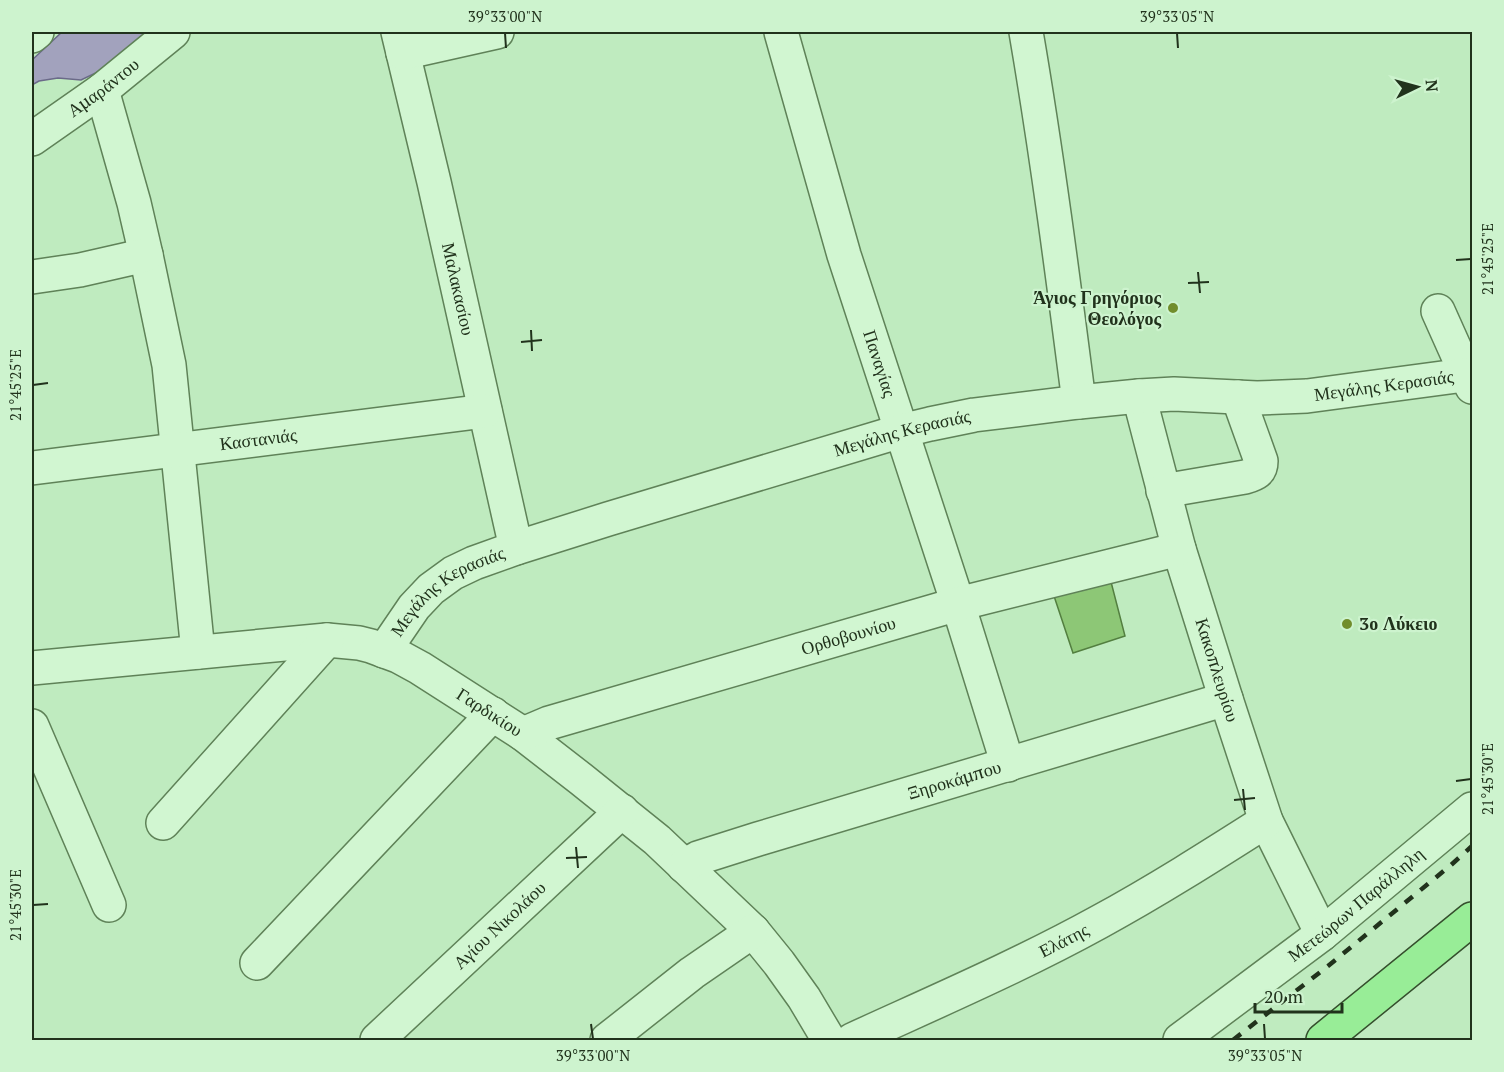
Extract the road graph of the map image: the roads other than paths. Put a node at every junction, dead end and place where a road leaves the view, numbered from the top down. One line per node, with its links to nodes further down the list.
1 (37, 32): 6 (street)
2 (173, 32): 8 (street, Αμαράντου)
3 (497, 32): 7 (street)
4 (781, 32): 18 (street, Παναγίας)
5 (1026, 32): 16 (street)
6 (32, 36)
7 (400, 42): 17 (street, Μαλακασίου)
8 (102, 90): 9 (street, Αμαράντου); 10 (street)
9 (32, 139)
10 (146, 255): 11 (street); 19 (street)
11 (32, 277)
12 (1438, 311): 13 (street)
13 (1471, 378): 15 (street, Μεγάλης Κερασιάς)
14 (1139, 396): 15 (street, Μεγάλης Κερασιάς); 16 (street, Μεγάλης Κερασιάς); 21 (street, Κακοπλευρίου)
15 (1238, 397): 21 (street)
16 (1079, 402): 18 (street, Μεγάλης Κερασιάς)
17 (485, 411): 19 (street, Καστανιάς); 22 (street, Μαλακασίου)
18 (901, 431): 22 (street, Μεγάλης Κερασιάς); 24 (street, Παναγίας)
19 (177, 450): 20 (street, Καστανιάς); 27 (street)
20 (32, 468)
21 (1163, 491): 23 (street, Κακοπλευρίου)
22 (516, 548): 26 (street, Μεγάλης Κερασιάς)
23 (1179, 549): 24 (street, Ορθοβουνίου); 29 (street, Κακοπλευρίου)
24 (958, 604): 32 (street, Ορθοβουνίου); 33 (street, Παναγίας)
25 (327, 640): 26 (street, Γαρδικίου); 27 (street, Γαρδικίου); 37 (street)
26 (384, 651): 30 (street, Γαρδικίου)
27 (198, 652): 28 (street, Γαρδικίου)
28 (32, 668)
29 (1226, 699): 33 (street, Ξηροκάμπου); 36 (street, Κακοπλευρίου)
30 (493, 714): 32 (street, Γαρδικίου); 43 (street)
31 (32, 726): 39 (street)
32 (523, 734): 35 (street, Γαρδικίου)
33 (1008, 765): 38 (street, Ξηροκάμπου)
34 (1473, 808): 42 (street, Μετεώρων Παράλληλη)
35 (622, 811): 38 (street, Γαρδικίου); 44 (street, Αγίου Νικολάου)
36 (1266, 821): 42 (street, Κακοπλευρίου); 47 (street, Ελάτης)
37 (163, 823)
38 (684, 866): 41 (street, Γαρδικίου)
39 (109, 905)
40 (1470, 925): 49 (main road)
41 (753, 931): 45 (street); 46 (street, Γαρδικίου)
42 (1322, 934): 48 (street, Μετεώρων Παράλληλη)
43 (257, 963)
44 (377, 1041)
45 (607, 1041)
46 (829, 1041)
47 (852, 1041)
48 (1180, 1041)
49 (1323, 1041)

